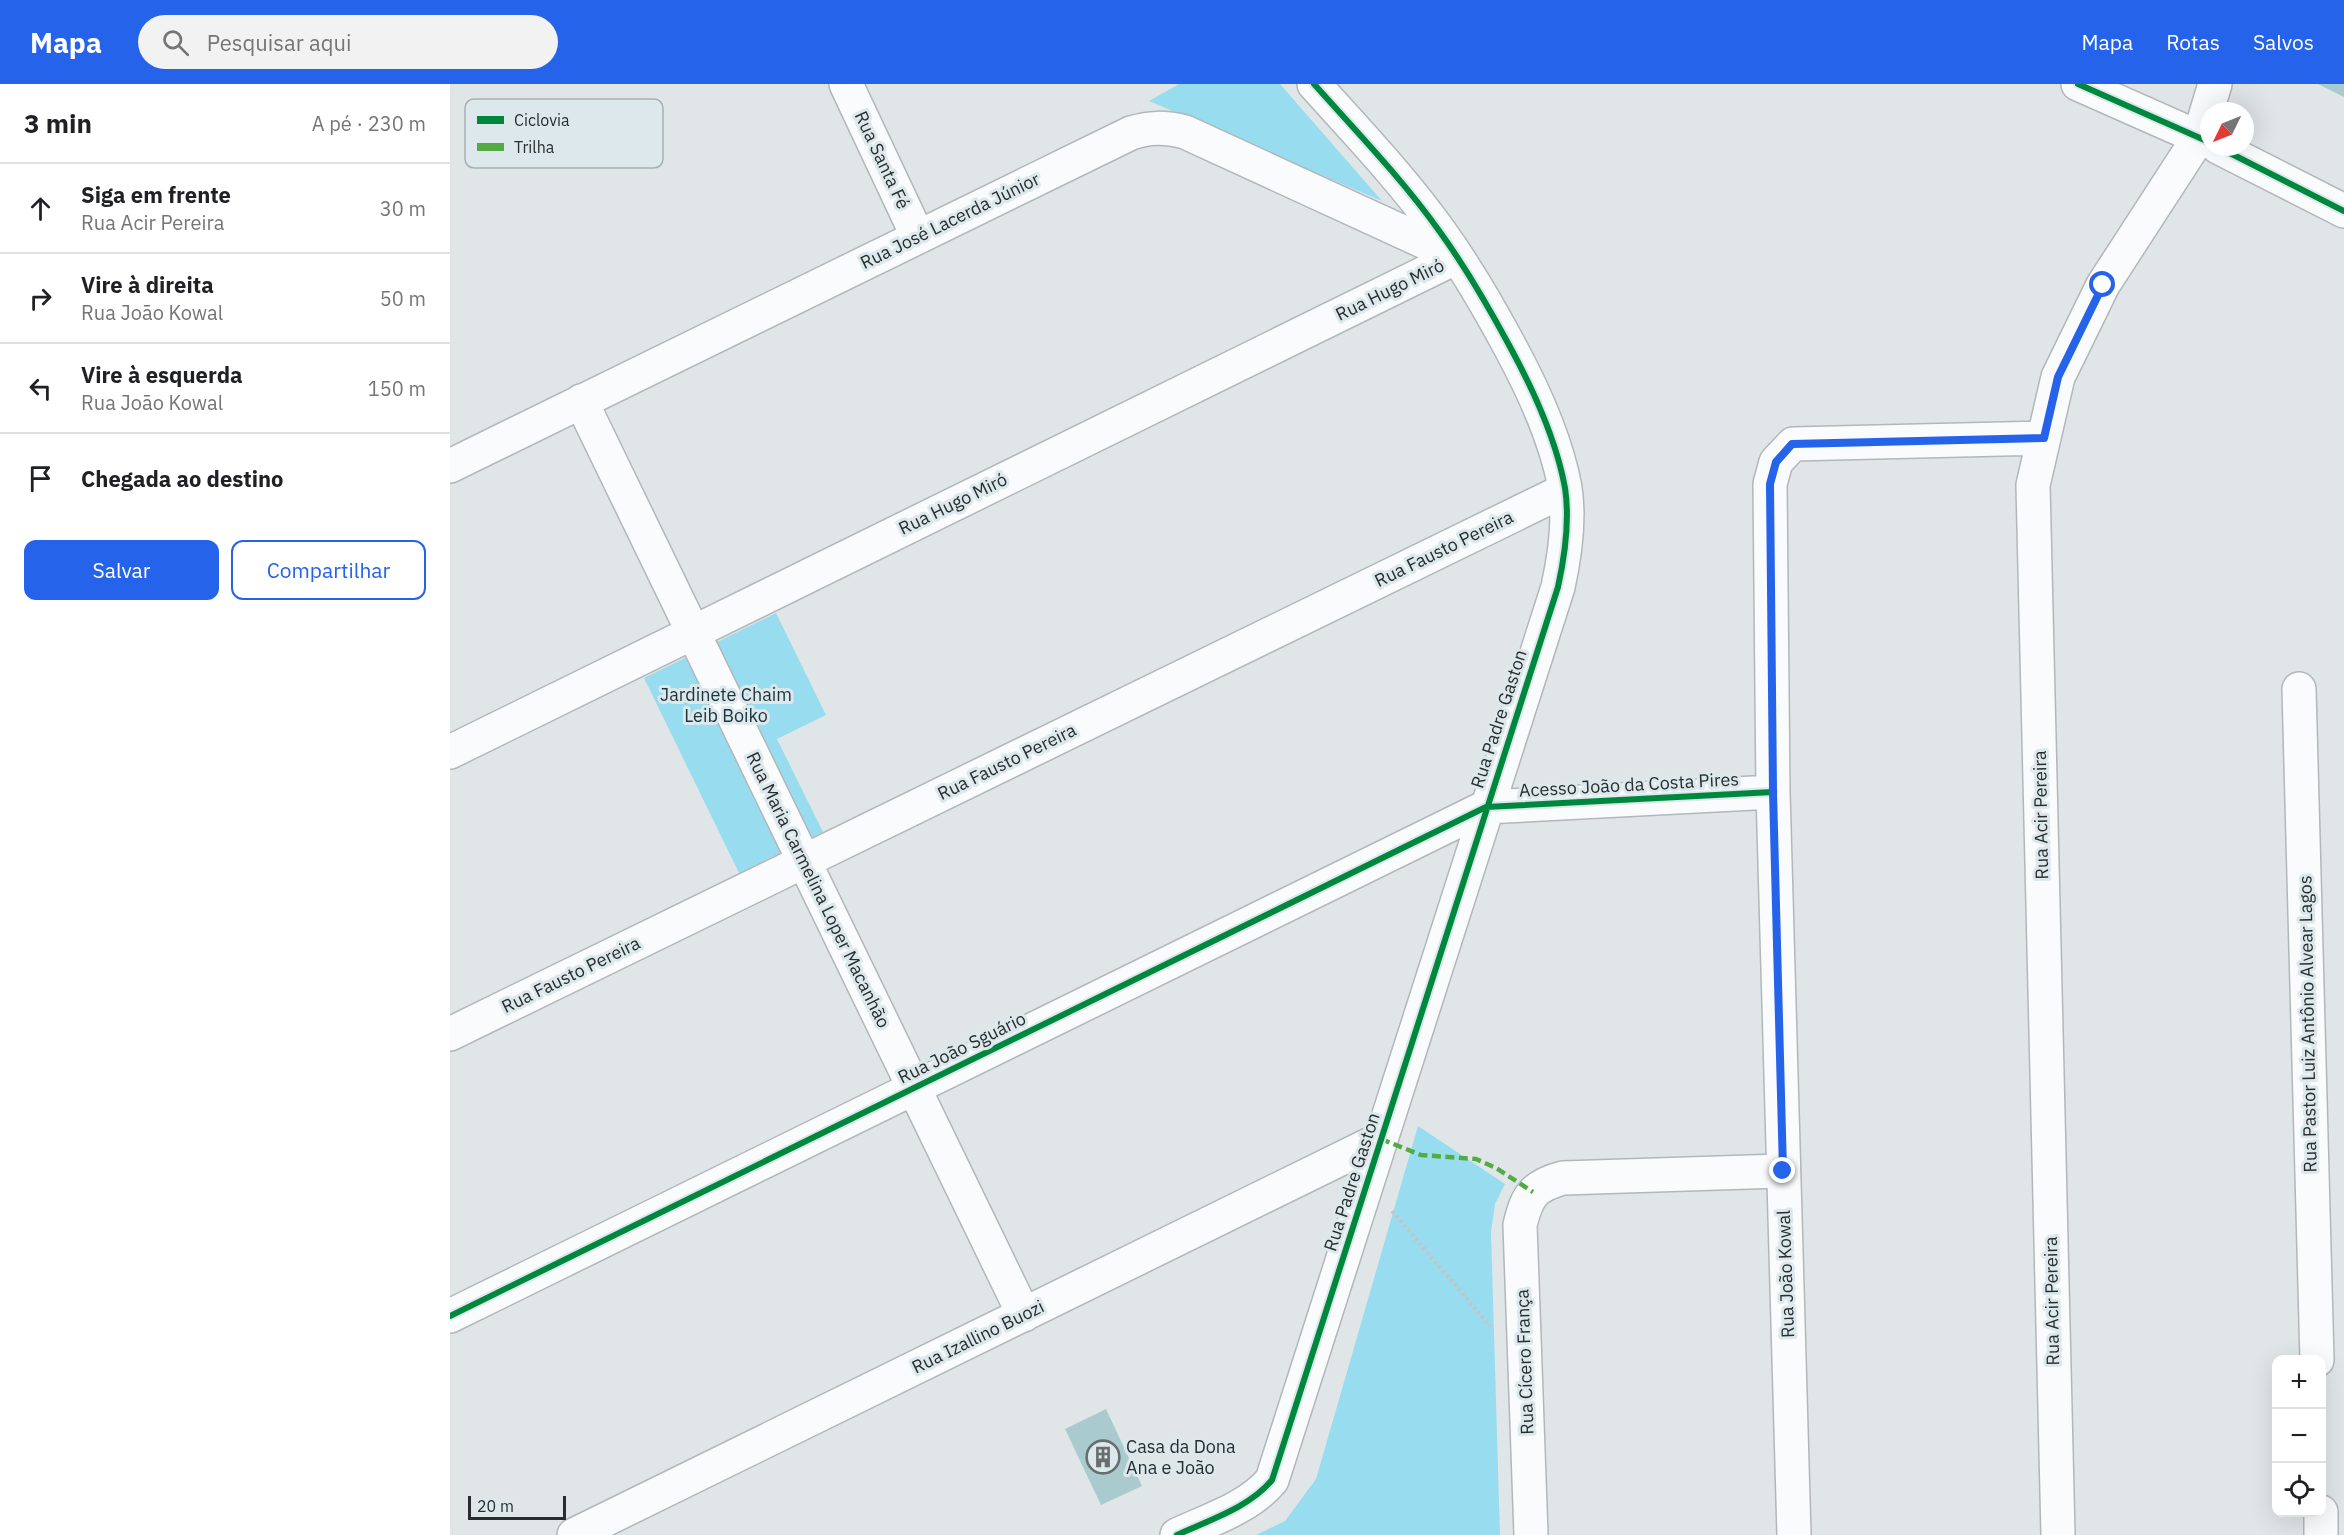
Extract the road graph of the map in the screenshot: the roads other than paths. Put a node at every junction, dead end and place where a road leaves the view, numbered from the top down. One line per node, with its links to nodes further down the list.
1 (846, 84): 10 (street, Rua Santa Fé)
2 (1314, 84): 11 (street, Rua Padre Gaston)
3 (2078, 84): 6 (street)
4 (2216, 84): 5 (street, Rua Acir Pereira)
5 (2214, 102)
6 (2200, 138)
7 (2200, 154): 13 (street, Rua Acir Pereira)
8 (2236, 156): 9 (street)
9 (2344, 211)
10 (918, 237): 11 (street, Rua José Lacerda Júnior); 12 (street, Rua José Lacerda Júnior)
11 (1457, 257): 15 (street, Rua Padre Gaston); 16 (street, Rua Hugo Miró)
12 (581, 401): 14 (street, Rua José Lacerda Júnior); 16 (street, Rua Maria Carmelina Loper Macanhão)
13 (2044, 438): 19 (street, Rua João Kowal); 34 (street, Rua Acir Pereira)
14 (450, 466)
15 (1565, 490): 20 (street, Rua Padre Gaston); 21 (street, Rua Fausto Pereira)
16 (693, 632): 18 (street, Rua Hugo Miró); 21 (street, Rua Maria Carmelina Loper Macanhão)
17 (2299, 689): 28 (street, Rua Pastor Luiz Antônio Alvear Lagos)
18 (450, 752)
19 (1773, 792): 20 (street, Acesso João da Costa Pires); 25 (street, Rua João Kowal)
20 (1486, 807): 23 (street, Rua João Sguário); 24 (street, Rua Padre Gaston)
21 (804, 861): 22 (street, Rua Fausto Pereira); 23 (street, Rua Maria Carmelina Loper Macanhão)
22 (450, 1034)
23 (914, 1088): 26 (street, Rua Maria Carmelina Loper Macanhão); 27 (street, Rua João Sguário)
24 (1381, 1139): 26 (street, Rua Izallino Buozi); 31 (street, Rua Padre Gaston)
25 (1783, 1171): 32 (street, Rua Cícero França); 33 (street, Rua João Kowal)
26 (1024, 1315): 30 (street, Rua Izallino Buozi)
27 (450, 1316)
28 (2317, 1355)
29 (2321, 1517): 35 (street)
30 (574, 1535)
31 (1177, 1535)
32 (1531, 1535)
33 (1794, 1535)
34 (2058, 1535)
35 (2321, 1535)

